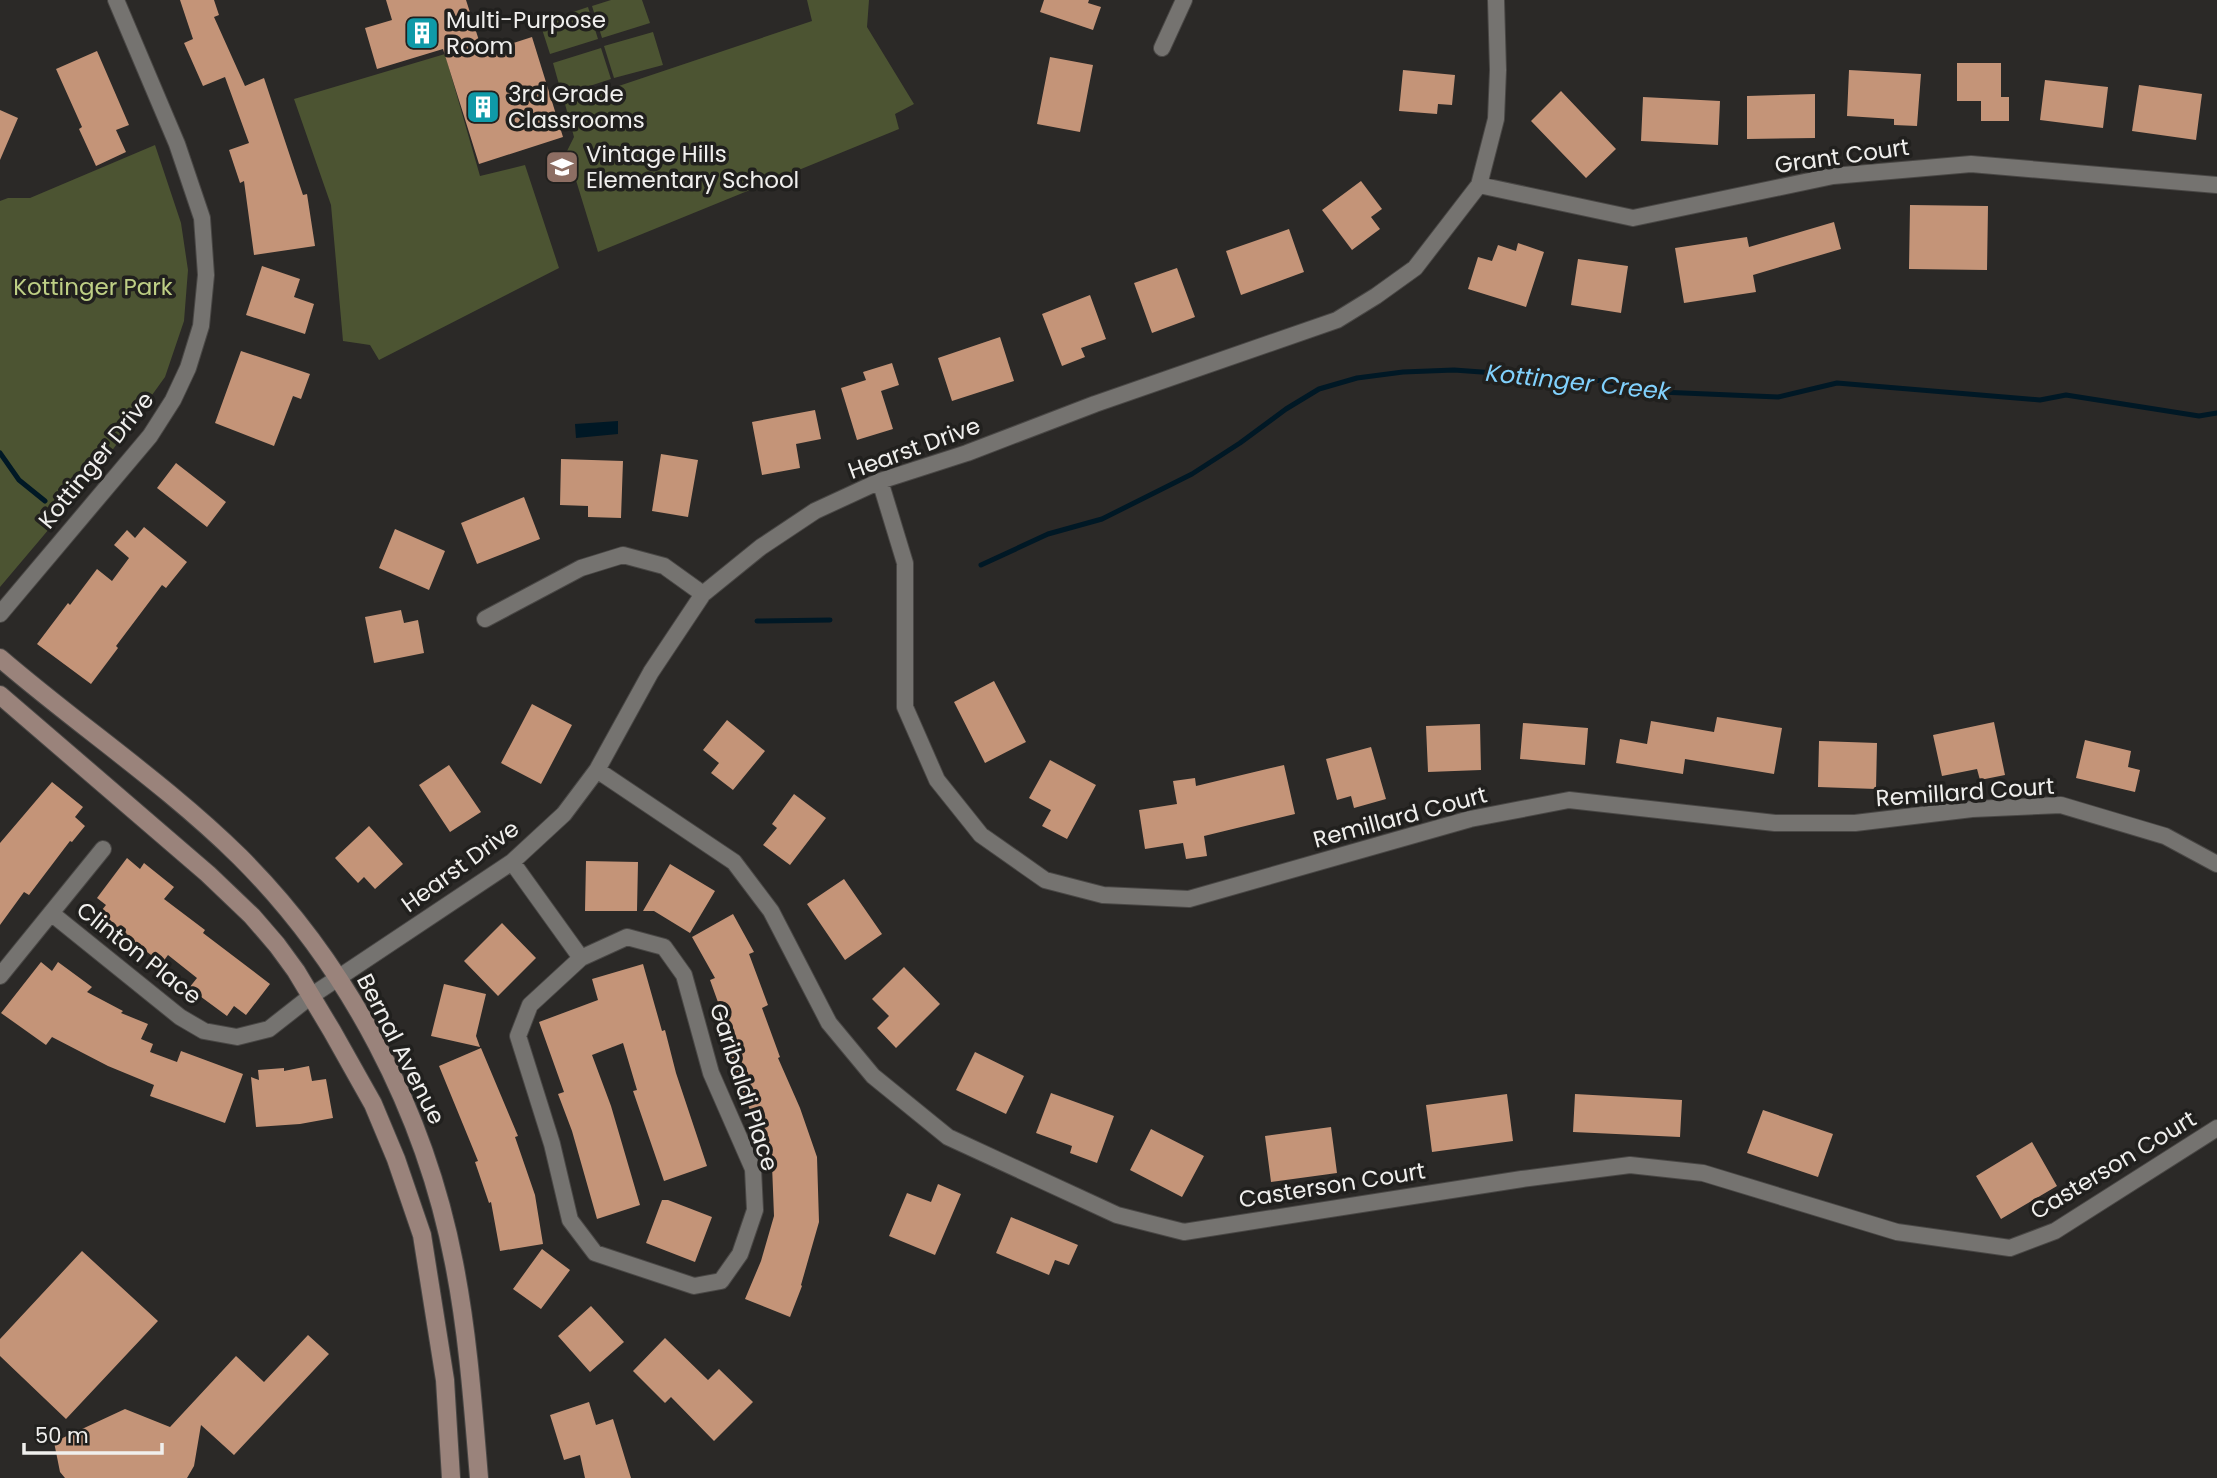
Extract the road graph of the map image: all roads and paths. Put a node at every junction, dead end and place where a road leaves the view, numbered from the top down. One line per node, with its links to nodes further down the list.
1 (116, 0): 9 (street, Kottinger Drive)
2 (1184, 0): 4 (street)
3 (1496, 0): 6 (street, Hearst Drive)
4 (1162, 48)
5 (2217, 185): 6 (street, Grant Court)
6 (1479, 186): 7 (street, Hearst Drive)
7 (880, 481): 8 (street, Hearst Drive); 16 (street, Remillard Court)
8 (703, 594): 10 (street); 13 (street, Hearst Drive)
9 (0, 614)
10 (485, 619)
11 (0, 659): 20 (main road, Bernal Avenue)
12 (0, 695): 21 (main road)
13 (597, 771): 15 (street, Hearst Drive); 22 (street, Casterson Court)
14 (103, 849): 17 (street, Clinton Place)
15 (512, 862): 18 (street); 20 (street, Hearst Drive)
16 (2217, 864)
17 (51, 913): 19 (street, Clinton Place); 21 (street, Clinton Place)
18 (581, 958): 18 (street, Garibaldi Place)
19 (0, 976)
20 (339, 978): 21 (street, Hearst Drive); 24 (main road, Bernal Avenue)
21 (311, 996): 23 (main road)
22 (2217, 1128)
23 (451, 1478)
24 (479, 1478)

